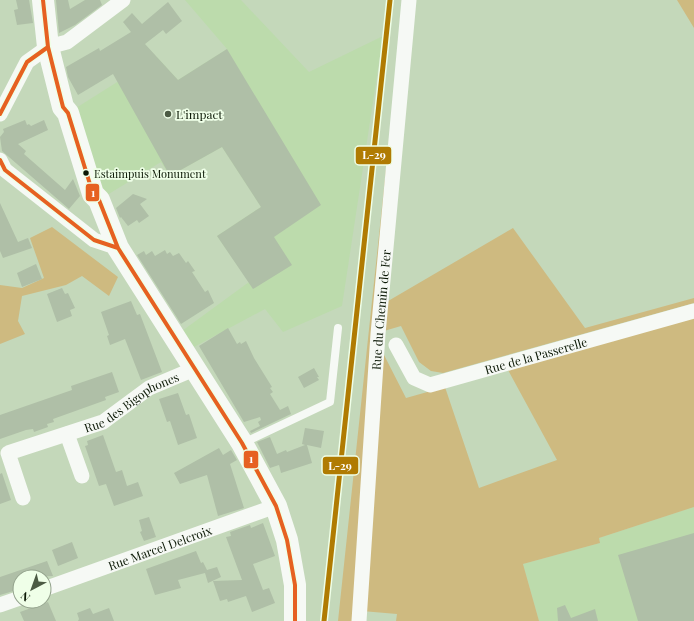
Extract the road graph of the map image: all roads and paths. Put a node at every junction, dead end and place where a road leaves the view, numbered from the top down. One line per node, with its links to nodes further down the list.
1 (43, 0): 4 (main road)
2 (123, 0): 4 (street)
3 (409, 0): 21 (street, Rue du Chemin de Fer)
4 (48, 47): 5 (street); 7 (main road)
5 (0, 114)
6 (0, 160): 7 (street)
7 (118, 248): 11 (main road)
8 (694, 311): 10 (street, Rue de la Passerelle)
9 (338, 328): 13 (lane)
10 (396, 345)
11 (194, 369): 12 (street, Rue des Bigophones); 13 (main road)
12 (67, 434): 14 (street, Rue des Bigophones); 15 (street, Rue des Bigophones)
13 (242, 443): 16 (main road)
14 (82, 476)
15 (23, 498)
16 (276, 506): 17 (street, Rue Marcel Delcroix); 20 (main road)
17 (52, 586)
18 (12, 601): 19 (street)
19 (0, 606)
20 (295, 621)
21 (359, 621)

